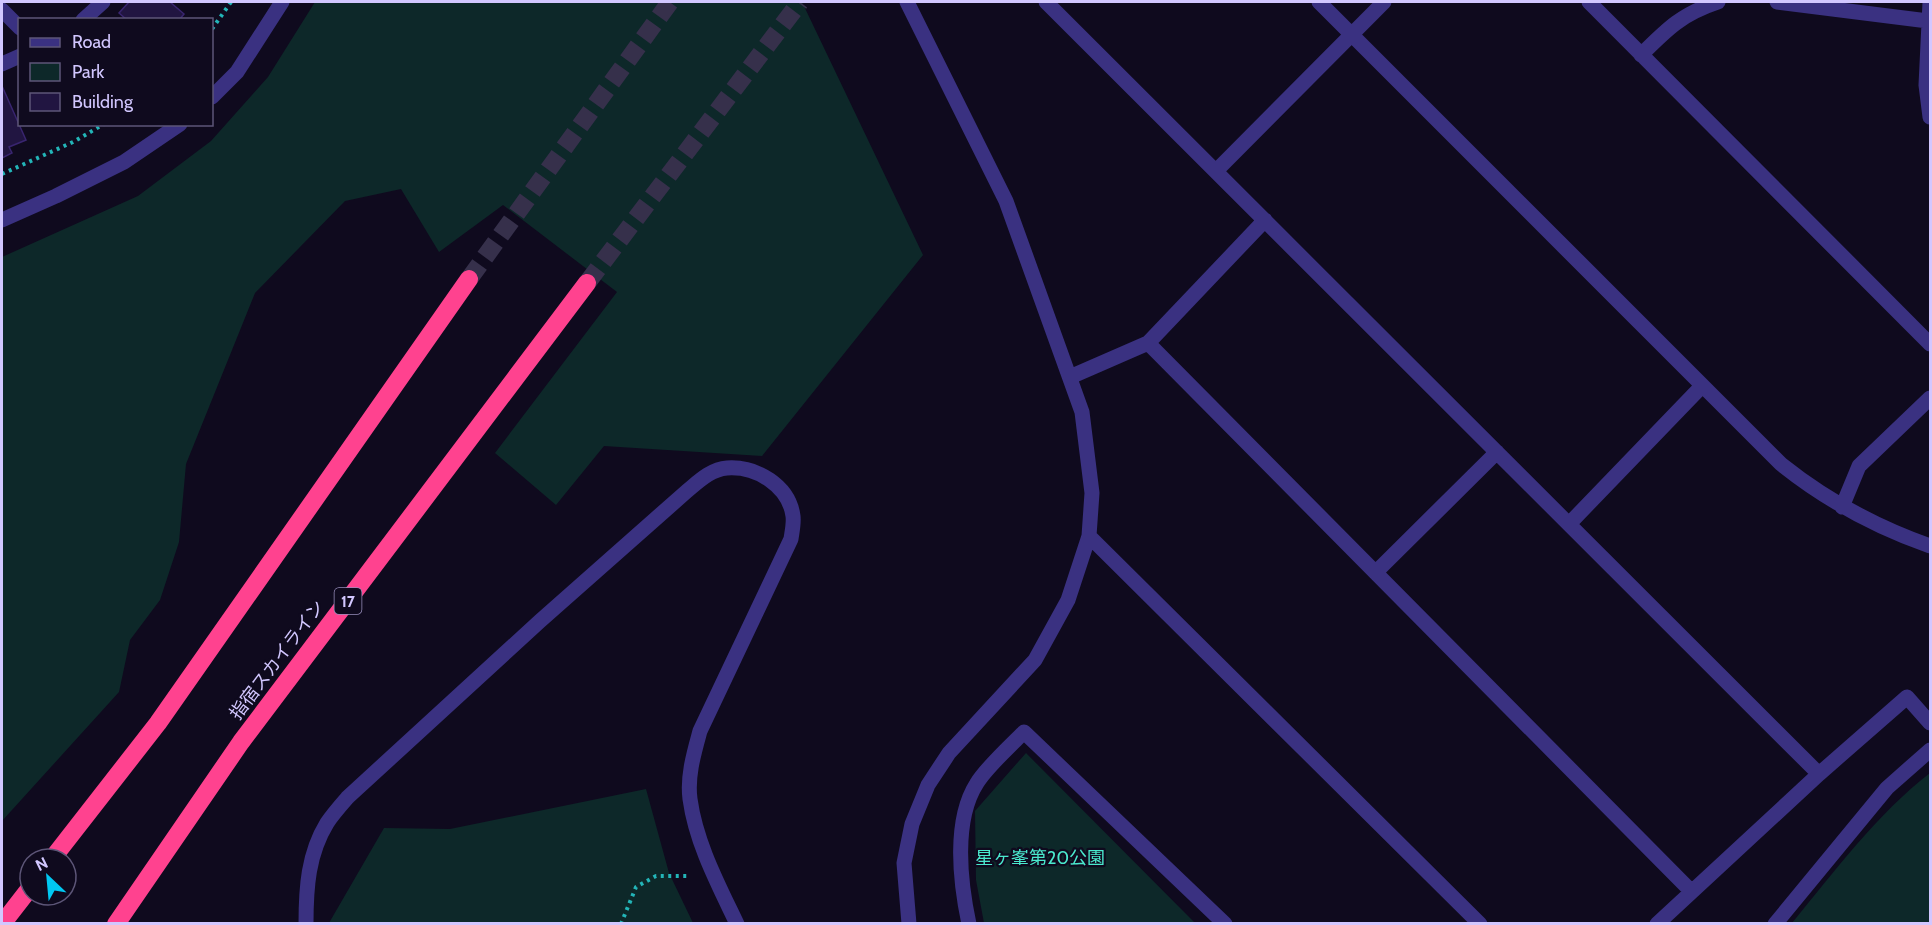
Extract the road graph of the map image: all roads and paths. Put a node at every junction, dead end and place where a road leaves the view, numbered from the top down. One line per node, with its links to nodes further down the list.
1 (103, 2): 13 (street)
2 (231, 2): 16 (path)
3 (282, 2): 21 (street)
4 (907, 2): 33 (street)
5 (1046, 2): 25 (street)
6 (1319, 2): 17 (street)
7 (1384, 2): 17 (street)
8 (1589, 2): 18 (street)
9 (1718, 2): 18 (street)
10 (1777, 2): 14 (street)
11 (1930, 2): 14 (street)
12 (2, 10): 15 (street)
13 (85, 18)
14 (1928, 21): 22 (street)
15 (18, 26)
16 (213, 28)
17 (1352, 34): 25 (street); 34 (street)
18 (1641, 54): 32 (street)
19 (18, 57): 20 (street)
20 (2, 64)
21 (213, 96)
22 (1930, 117)
23 (101, 126): 26 (path)
24 (177, 126): 27 (street)
25 (1216, 171): 28 (street)
26 (2, 174)
27 (2, 220)
28 (1265, 220): 31 (street); 36 (street)
29 (469, 279): 45 (highway)
30 (587, 283): 50 (highway, 指宿スカイライン / 17)
31 (1148, 343): 33 (street); 41 (street)
32 (1930, 344)
33 (1070, 377): 39 (street)
34 (1702, 386): 37 (street); 38 (street)
35 (1930, 398): 37 (street)
36 (1497, 452): 38 (street); 41 (street)
37 (1842, 507): 40 (street)
38 (1569, 524): 44 (street)
39 (1089, 536): 54 (street); 57 (street)
40 (1930, 546)
41 (1376, 572): 47 (street)
42 (1930, 723): 44 (street)
43 (1930, 750): 59 (street)
44 (1819, 774): 47 (street)
45 (61, 847)
46 (714, 876): 51 (street); 52 (path); 53 (street)
47 (1691, 891): 58 (street)
48 (18, 903): 49 (highway)
49 (2, 924)
50 (116, 924)
51 (306, 924)
52 (621, 924)
53 (737, 924)
54 (909, 924)
55 (969, 924): 56 (street)
56 (1225, 924)
57 (1480, 924)
58 (1657, 924)
59 (1775, 924)

